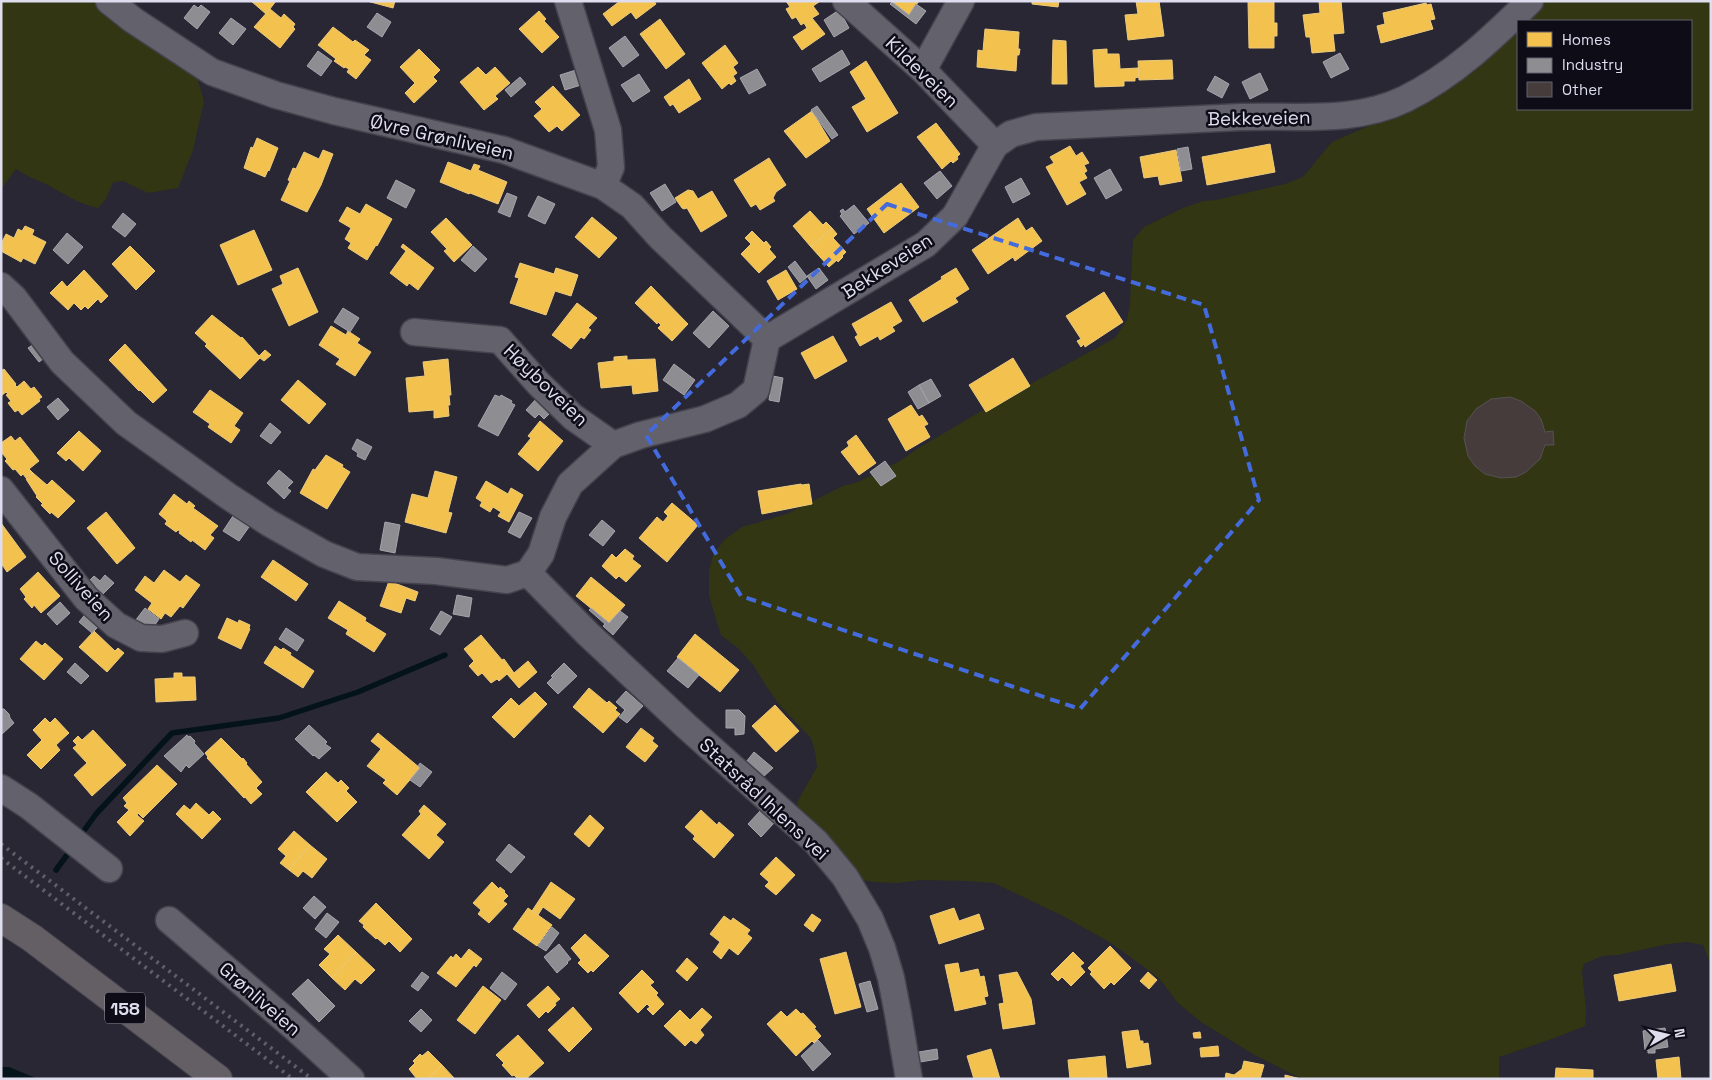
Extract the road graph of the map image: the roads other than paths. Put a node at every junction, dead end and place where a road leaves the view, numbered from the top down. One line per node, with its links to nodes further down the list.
1 (109, 1): 6 (street, Øvre Grønliveien)
2 (568, 1): 9 (street)
3 (846, 1): 7 (street, Kildeveien)
4 (962, 1): 7 (street)
5 (1530, 1): 8 (street, Bekkeveien)
6 (140, 11): 9 (street, Øvre Grønliveien)
7 (923, 70): 8 (street, Kildeveien)
8 (995, 145): 12 (street, Bekkeveien)
9 (602, 186): 12 (street, Øvre Grønliveien)
10 (1, 286): 15 (street)
11 (414, 332): 13 (street, Høyboveien)
12 (767, 340): 13 (street)
13 (613, 445): 15 (street)
14 (1, 490): 16 (street, Solliveien)
15 (528, 573): 25 (street, Statsråd Ihlens vei)
16 (186, 633)
17 (1, 788): 18 (street)
18 (109, 869)
19 (1, 911): 22 (main road, 158)
20 (1, 918): 22 (main road, 158)
21 (169, 920): 24 (street, Grønliveien)
22 (32, 938): 23 (main road, 158)
23 (218, 1079)
24 (351, 1079)
25 (909, 1079)

